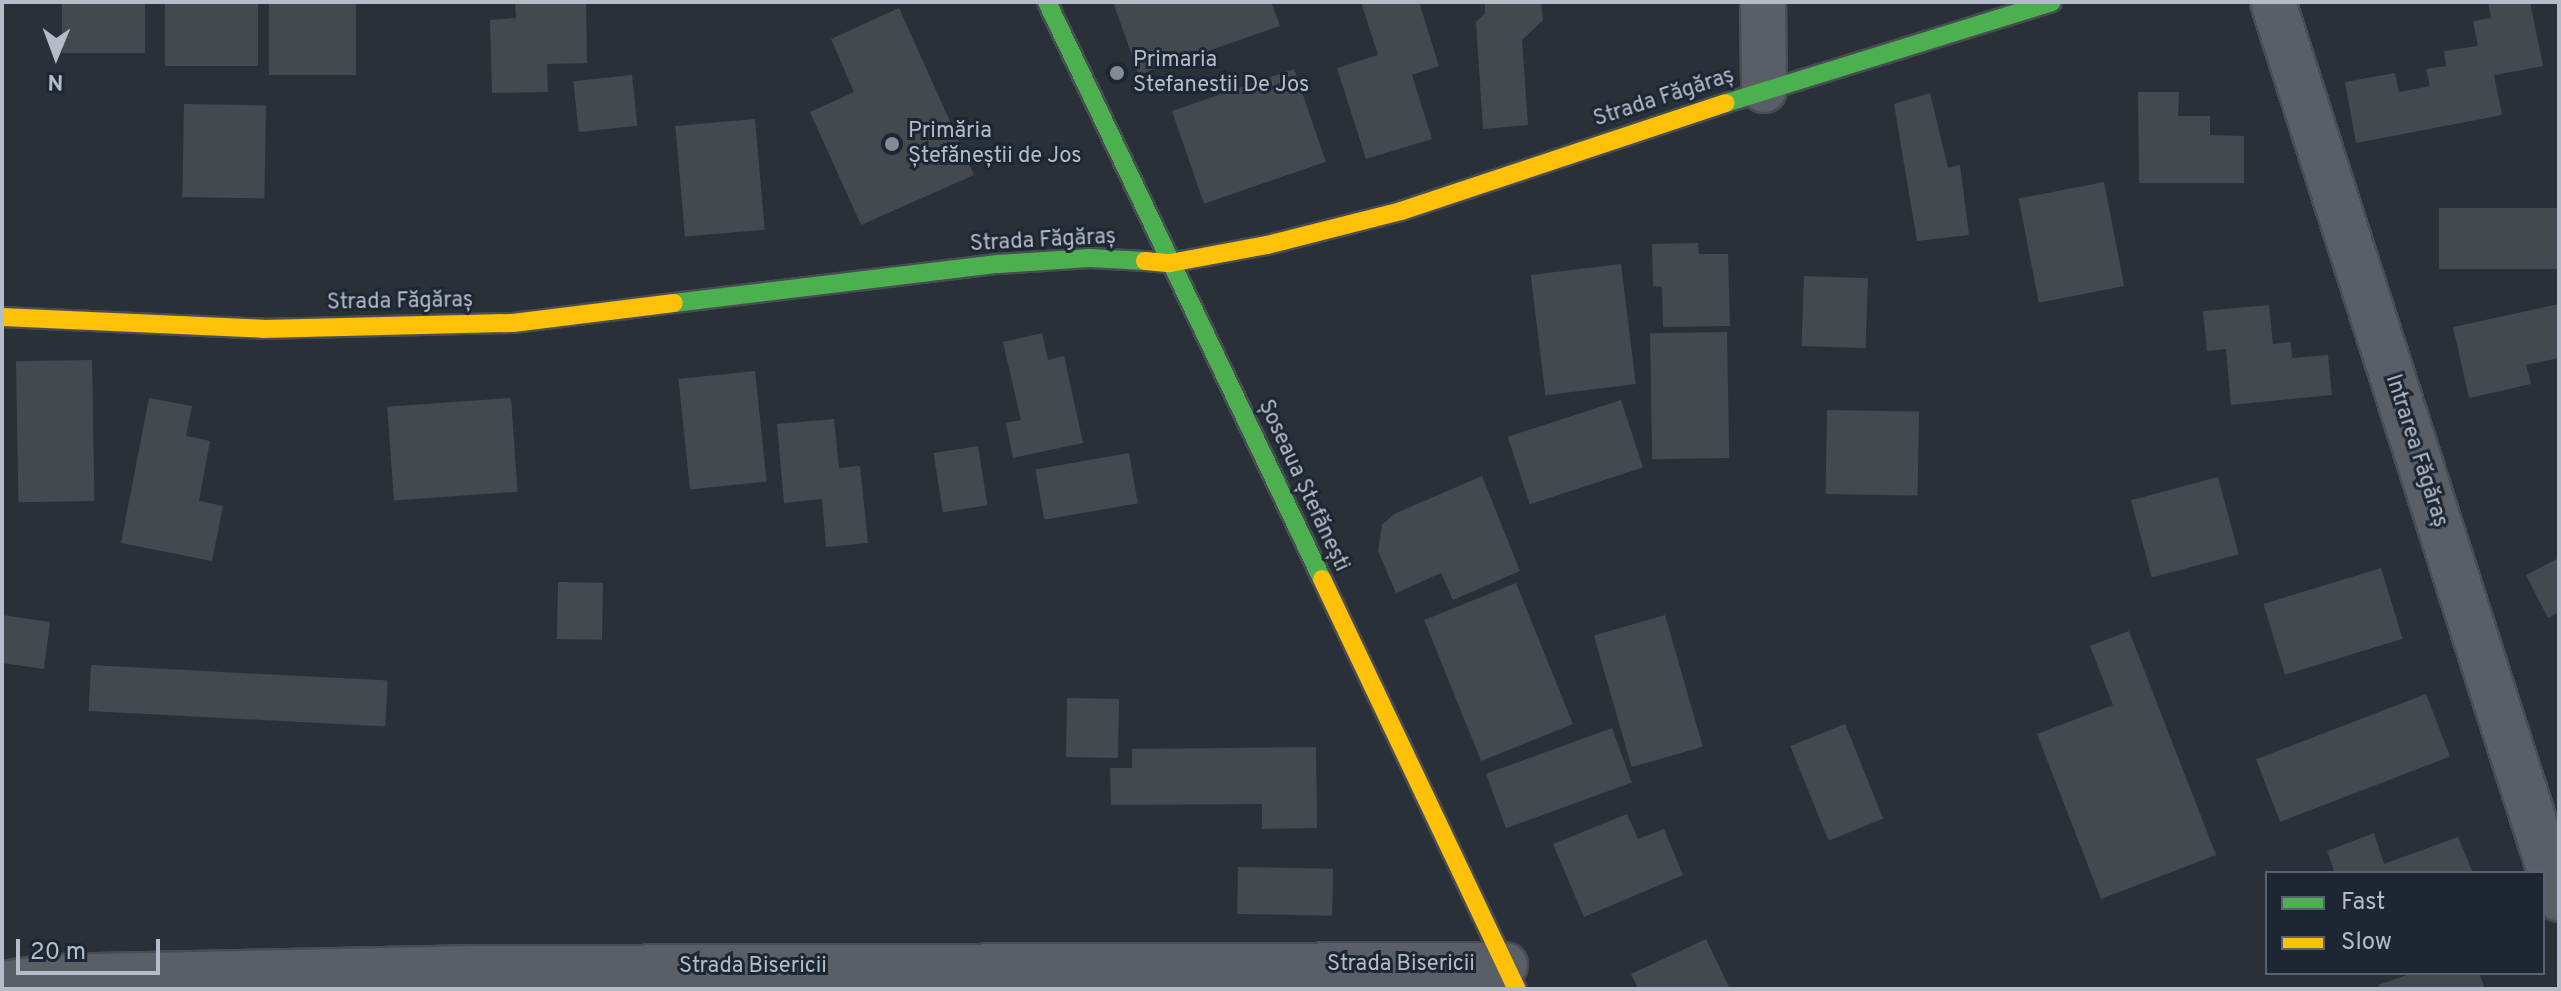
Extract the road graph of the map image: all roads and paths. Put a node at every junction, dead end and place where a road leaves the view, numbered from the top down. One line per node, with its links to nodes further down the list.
1 (1047, 2): 6 (street, Șoseaua Ștefănești)
2 (1763, 2): 5 (street)
3 (2052, 2): 5 (street, Strada Făgăraș)
4 (2273, 2): 8 (street, Intrarea Făgăraș)
5 (1764, 90): 6 (street, Strada Făgăraș)
6 (1170, 263): 7 (street, Strada Făgăraș); 9 (street, Șoseaua Ștefănești)
7 (2, 317)
8 (2559, 899)
9 (1511, 977): 10 (street, Strada Bisericii)
10 (477, 978): 11 (street, Strada Bisericii)
11 (2, 984)

